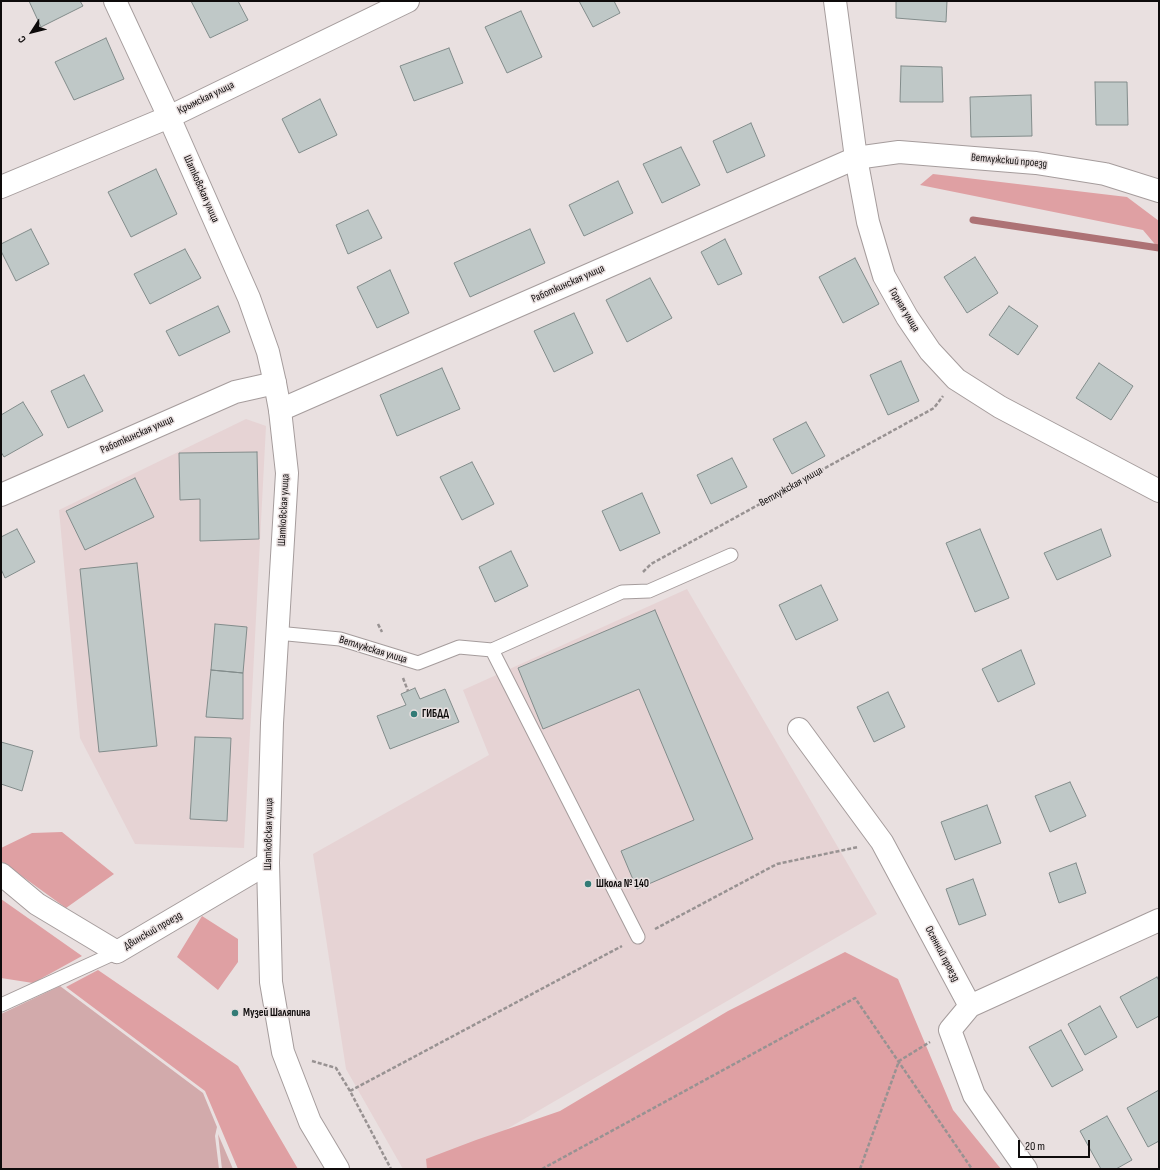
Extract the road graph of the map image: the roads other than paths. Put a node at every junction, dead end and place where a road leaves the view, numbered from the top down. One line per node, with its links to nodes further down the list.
1 (115, 1): 4 (street, Шатковская улица)
2 (408, 1): 4 (street, Крымская улица)
3 (835, 1): 5 (street, Горная улица)
4 (169, 117): 6 (street, Крымская улица); 8 (street, Шатковская улица)
5 (856, 158): 7 (street, Ветлужский проезд); 9 (street, Работкинская улица); 10 (street, Горная улица)
6 (1, 187)
7 (1159, 191)
8 (275, 383): 9 (street, Шатковская улица); 11 (street, Работкинская улица)
9 (280, 410): 13 (street, Шатковская улица)
10 (1159, 491)
11 (1, 495)
12 (732, 555): 14 (lane, Ветлужская улица)
13 (277, 633): 14 (lane, Ветлужская улица); 16 (street, Шатковская улица)
14 (492, 650): 19 (lane)
15 (799, 729): 22 (street, Осенний проезд)
16 (268, 863): 20 (street, Двинский проезд); 23 (street, Шатковская улица)
17 (1, 874): 20 (street, Двинский проезд)
18 (1159, 920): 22 (street)
19 (638, 938)
20 (117, 952): 21 (lane)
21 (1, 1005)
22 (970, 1006): 24 (street)
23 (338, 1169)
24 (1026, 1169)

